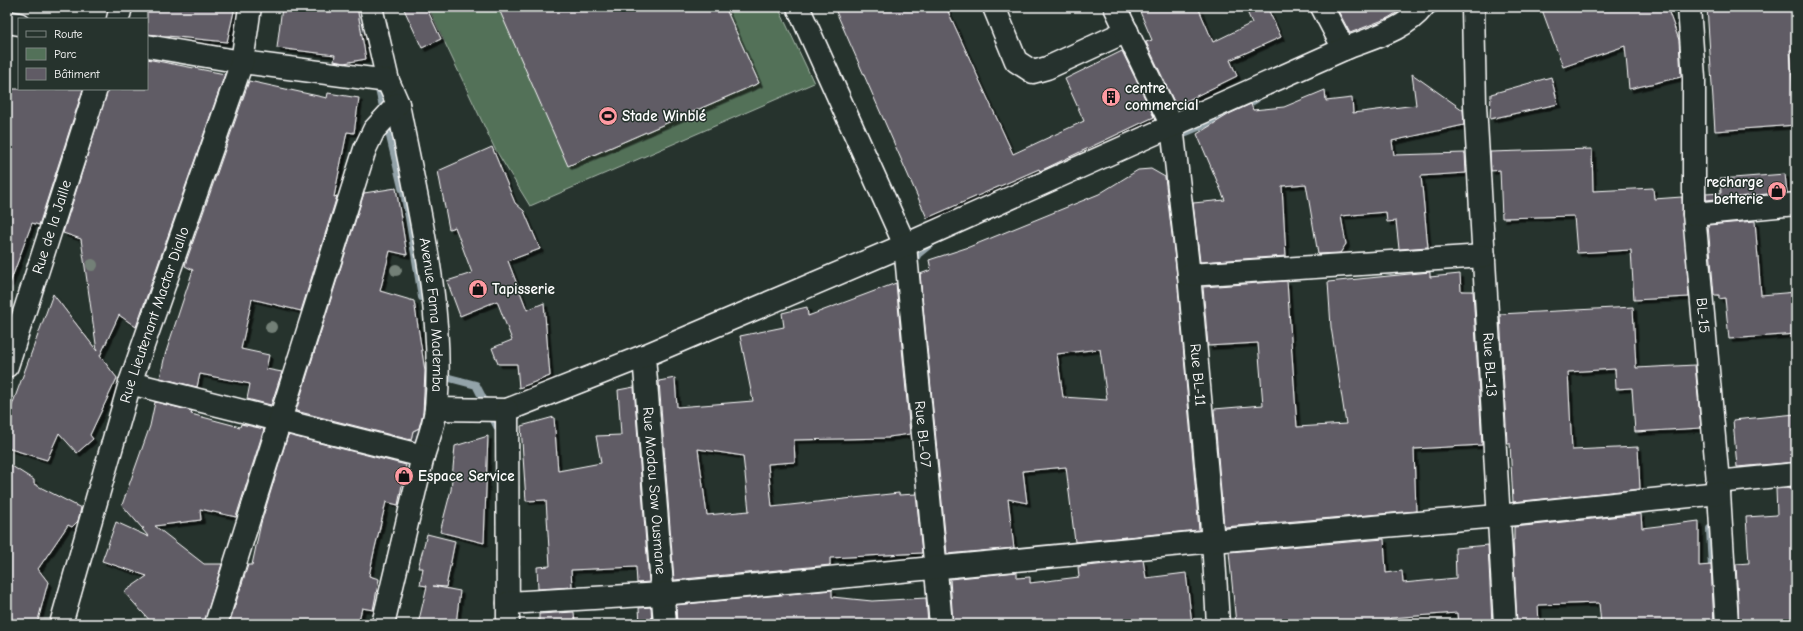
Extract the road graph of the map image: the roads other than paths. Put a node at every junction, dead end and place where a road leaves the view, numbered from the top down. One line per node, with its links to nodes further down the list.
1 (122, 7): 11 (street)
2 (250, 7): 17 (street, Rue Lieutenant Mactar Diallo)
3 (371, 7): 18 (street, Avenue Fama Mademba)
4 (798, 7): 24 (street, Rue BL-07)
5 (994, 7): 14 (street)
6 (1116, 7): 14 (street, Rue BL-11)
7 (1322, 7): 16 (street)
8 (1423, 7): 16 (street)
9 (1473, 7): 25 (street, Rue BL-13)
10 (1689, 7): 23 (street, BL-15)
11 (118, 18)
12 (7, 22): 13 (street)
13 (18, 24)
14 (1127, 31): 21 (street, Rue BL-11)
15 (148, 46): 17 (street)
16 (1344, 48): 21 (street)
17 (242, 62): 18 (street); 29 (street, Rue Lieutenant Mactar Diallo)
18 (388, 81): 20 (street, Avenue Fama Mademba)
19 (96, 90): 28 (street, Rue de la Jaille)
20 (398, 104): 30 (street, Avenue Fama Mademba); 32 (street)
21 (1172, 126): 24 (street); 26 (street, Rue BL-11)
22 (1796, 204): 23 (street)
23 (1694, 214): 35 (street, BL-15)
24 (905, 245): 27 (street); 38 (street, Rue BL-07)
25 (1484, 256): 26 (street); 36 (street, Rue BL-13)
26 (1189, 275): 37 (street, Rue BL-11)
27 (644, 356): 31 (street); 39 (street, Rue Modou Sow Ousmane)
28 (7, 366)
29 (130, 383): 32 (street); 41 (street, Rue Lieutenant Mactar Diallo)
30 (436, 410): 31 (street); 33 (street, Avenue Fama Mademba)
31 (507, 410): 40 (street)
32 (278, 421): 33 (street); 42 (street)
33 (423, 456): 43 (street, Avenue Fama Mademba)
34 (1796, 474): 35 (street)
35 (1718, 488): 36 (street); 49 (street, BL-15)
36 (1498, 516): 37 (street); 48 (street, Rue BL-13)
37 (1213, 541): 38 (street); 47 (street, Rue BL-11)
38 (937, 568): 39 (street); 46 (street, Rue BL-07)
39 (662, 594): 40 (street); 45 (street, Rue Modou Sow Ousmane)
40 (508, 602): 44 (street)
41 (61, 624)
42 (216, 624)
43 (383, 624)
44 (508, 624)
45 (665, 624)
46 (941, 624)
47 (1218, 624)
48 (1504, 624)
49 (1727, 624)

